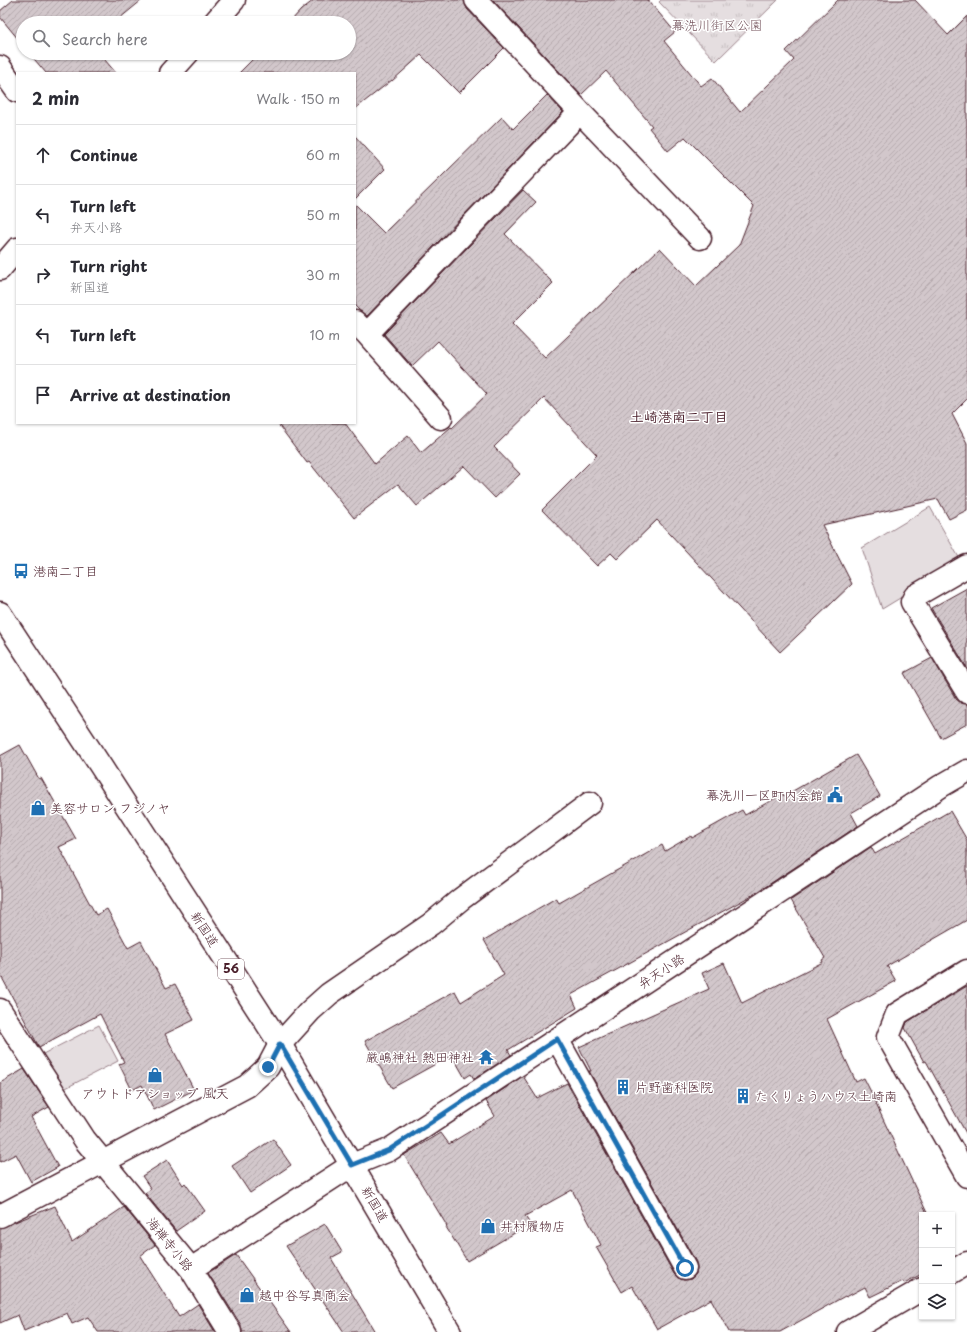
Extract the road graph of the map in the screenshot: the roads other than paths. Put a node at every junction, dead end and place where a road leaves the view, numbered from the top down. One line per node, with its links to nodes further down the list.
1 (234, 0): 3 (street)
2 (476, 0): 8 (street)
3 (220, 16)
4 (182, 60): 6 (street)
5 (0, 67): 7 (street)
6 (171, 72)
7 (16, 90)
8 (580, 112): 9 (street); 12 (street)
9 (700, 238)
10 (16, 250): 11 (street)
11 (0, 269)
12 (361, 328): 13 (street)
13 (441, 418)
14 (967, 566): 16 (street)
15 (0, 613): 22 (street, 新国道 / 56)
16 (967, 692)
17 (967, 771): 21 (street, 弁天小路)
18 (590, 803): 22 (street)
19 (967, 971): 25 (street)
20 (0, 1010): 23 (street, 海禅寺小路)
21 (557, 1039): 24 (street, 弁天小路); 28 (street)
22 (280, 1044): 23 (street); 24 (street, 新国道 / 56)
23 (102, 1162): 26 (street); 29 (street, 海禅寺小路)
24 (352, 1165): 29 (street, 弁天小路); 33 (street, 新国道 / 56)
25 (967, 1176)
26 (0, 1216)
27 (967, 1264): 30 (street)
28 (685, 1268)
29 (191, 1269): 32 (street, 海禅寺小路)
30 (955, 1270)
31 (919, 1291): 34 (street)
32 (230, 1332)
33 (450, 1332)
34 (848, 1332)

